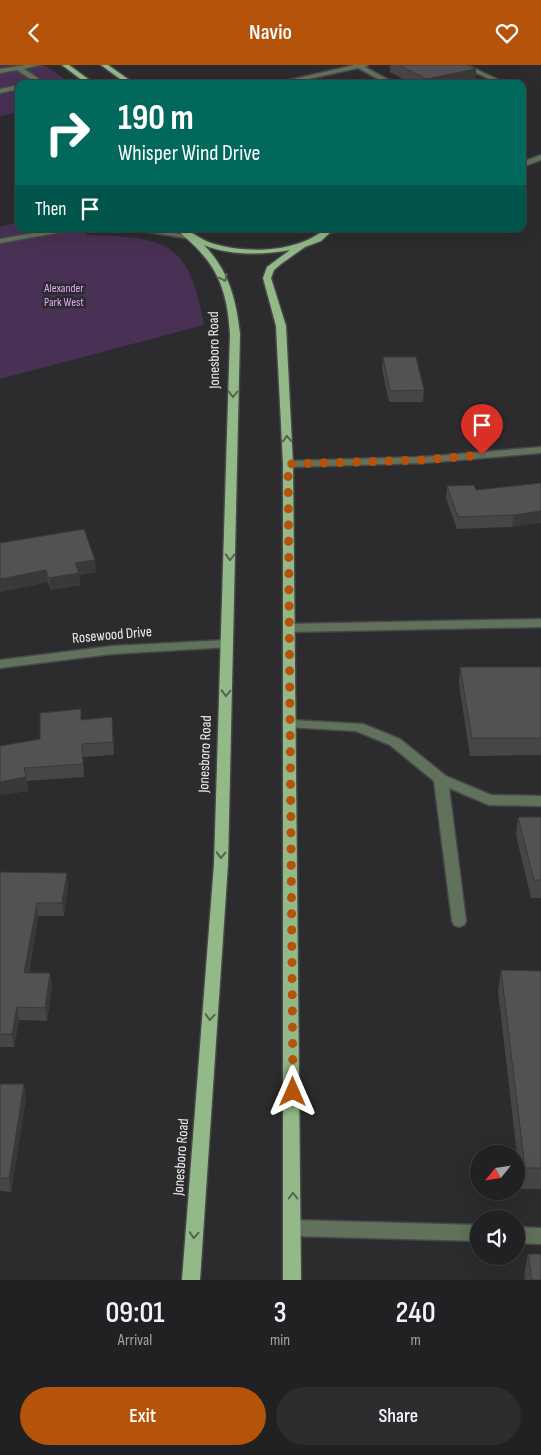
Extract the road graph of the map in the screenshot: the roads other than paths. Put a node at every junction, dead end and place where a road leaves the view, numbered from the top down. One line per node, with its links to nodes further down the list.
1 (36, 65): 6 (street)
2 (65, 65): 9 (main road)
3 (104, 65): 10 (main road)
4 (462, 65): 13 (street)
5 (362, 66): 11 (street); 12 (street)
6 (19, 69): 7 (street); 8 (street)
7 (0, 71)
8 (35, 80)
9 (86, 80)
10 (126, 80)
11 (303, 80)
12 (387, 80)
13 (491, 80)
14 (15, 88): 15 (street)
15 (0, 91)
16 (541, 157): 17 (street)
17 (526, 163)
18 (51, 232): 23 (street)
19 (158, 232): 22 (street)
20 (184, 232): 22 (main road, Jonesboro Road)
21 (328, 232): 24 (main road)
22 (192, 239): 24 (main road); 29 (main road, Jonesboro Road, one-way to 29)
23 (0, 241)
24 (301, 247): 26 (main road, one-way to 24)
25 (541, 449): 26 (street)
26 (288, 464): 28 (main road)
27 (541, 623): 28 (street)
28 (290, 628): 31 (main road)
29 (228, 644): 30 (street, Rosewood Drive); 39 (main road, Jonesboro Road, one-way to 39)
30 (0, 664)
31 (291, 724): 32 (street); 35 (main road, one-way to 31)
32 (441, 779): 33 (street); 34 (street)
33 (541, 801)
34 (459, 921)
35 (293, 1228): 36 (street); 40 (main road)
36 (470, 1233)
37 (525, 1235): 38 (street)
38 (541, 1236)
39 (192, 1280)
40 (292, 1280)

